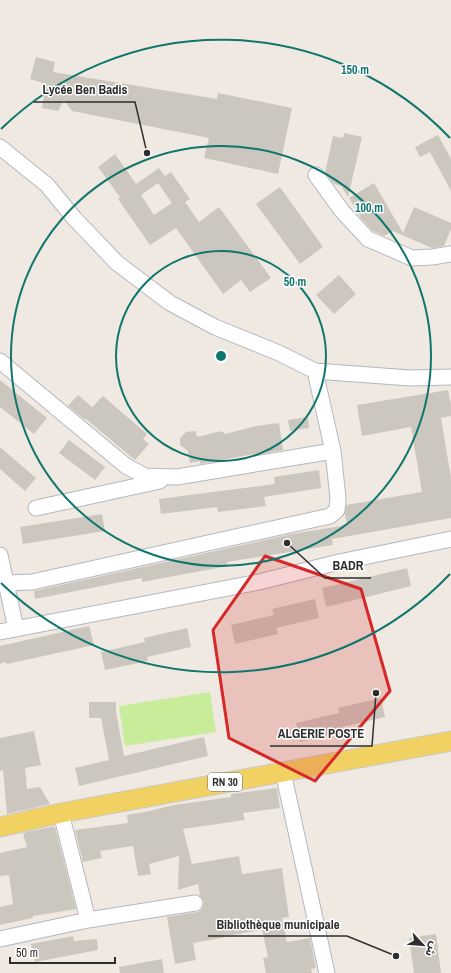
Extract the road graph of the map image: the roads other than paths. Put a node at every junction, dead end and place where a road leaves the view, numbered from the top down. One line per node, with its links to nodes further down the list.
1 (0, 147): 5 (street)
2 (316, 175): 3 (street)
3 (451, 254)
4 (0, 361): 8 (street)
5 (315, 371): 6 (street); 7 (street)
6 (451, 377)
7 (333, 451): 8 (street); 12 (street)
8 (177, 478): 9 (street)
9 (36, 508)
10 (451, 540): 13 (street)
11 (0, 555): 12 (street)
12 (7, 583): 13 (street)
13 (16, 629): 14 (street)
14 (0, 632)
15 (451, 741): 16 (main road, RN 30)
16 (283, 772): 17 (main road, RN 30); 22 (street)
17 (61, 813): 18 (main road, RN 30); 20 (street)
18 (0, 827)
19 (195, 904): 20 (street)
20 (88, 920): 21 (street)
21 (0, 939)
22 (327, 973)

